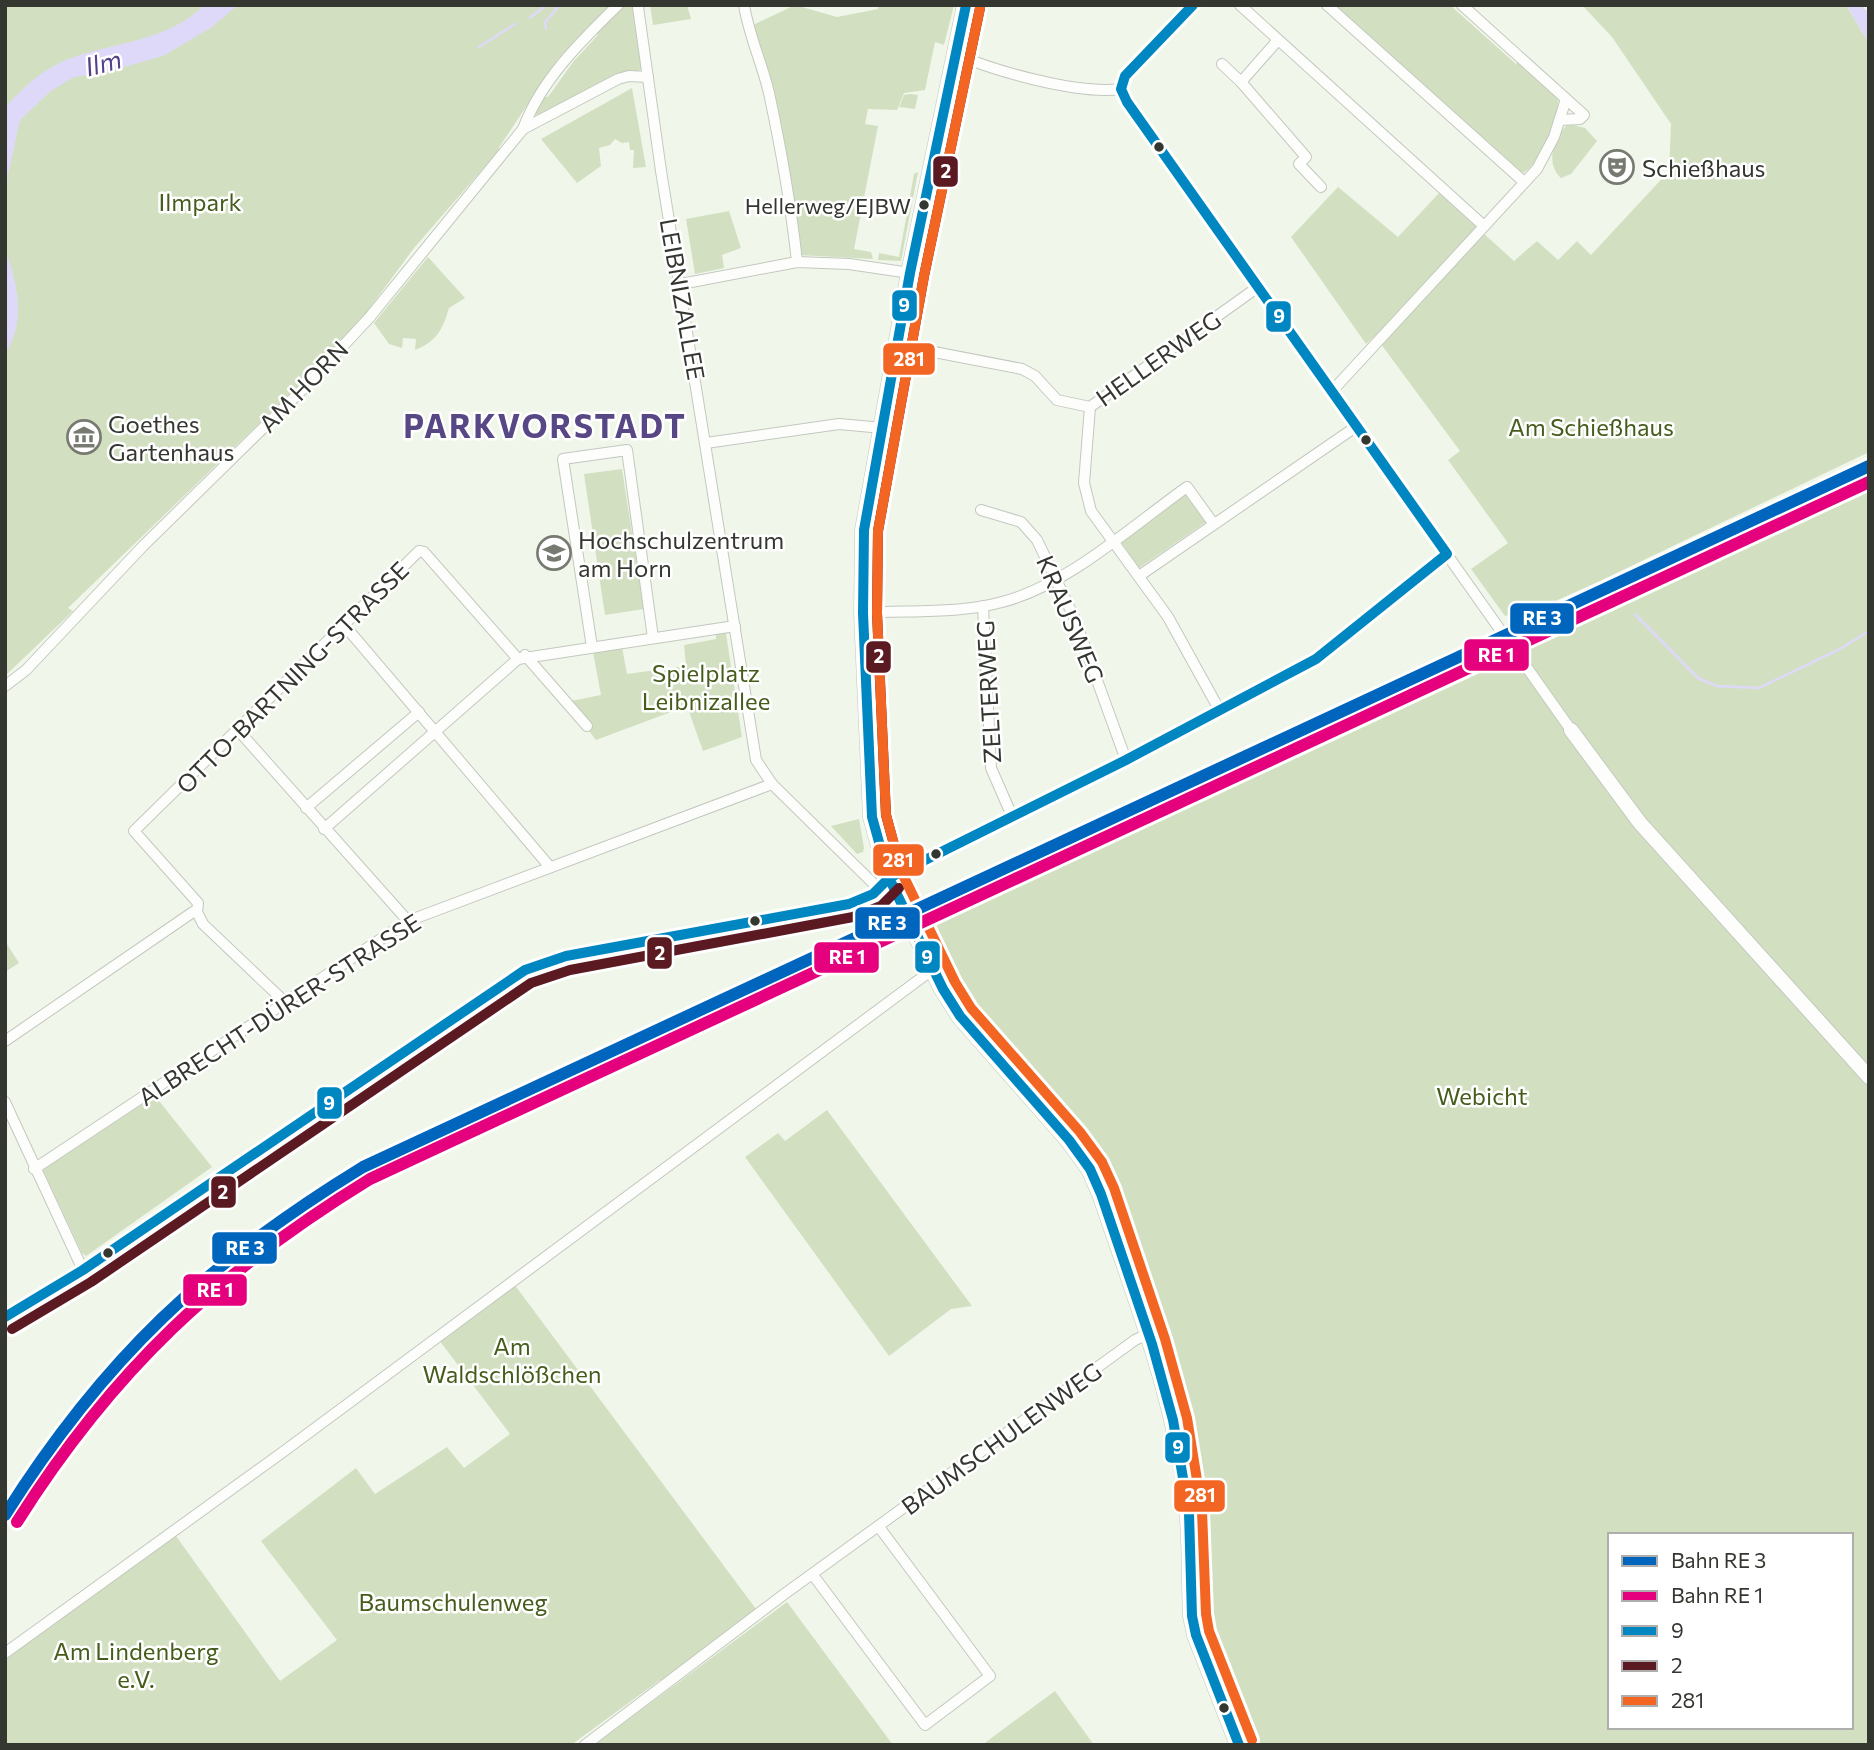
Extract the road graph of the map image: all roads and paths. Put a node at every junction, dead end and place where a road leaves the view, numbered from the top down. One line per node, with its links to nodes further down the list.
1 (618, 5): 17 (street)
2 (744, 5): 21 (street)
3 (966, 5): 10 (main road)
4 (1193, 5): 14 (street)
5 (1240, 5): 9 (street)
6 (1327, 5): 18 (street)
7 (1462, 5): 15 (street)
8 (638, 7): 12 (street, LEIBNIZALLEE)
9 (1278, 40): 13 (street); 20 (street)
10 (954, 54): 14 (street); 22 (main road)
11 (1222, 64): 13 (street)
12 (648, 77): 17 (street); 23 (street, LEIBNIZALLEE)
13 (1241, 82): 19 (street)
14 (1121, 89): 24 (street)
15 (1566, 99): 16 (street); 16 (street)
16 (1560, 120): 18 (street)
17 (523, 129): 44 (street, AM HORN)
18 (1524, 182): 20 (street)
19 (1321, 187)
20 (1485, 226): 26 (street)
21 (797, 262): 22 (street); 23 (street)
22 (910, 273): 25 (main road)
23 (681, 284): 30 (street, LEIBNIZALLEE)
24 (1258, 286): 26 (street); 27 (street, HELLERWEG)
25 (898, 345): 27 (street, HELLERWEG); 29 (main road)
26 (1333, 390): 28 (street)
27 (1090, 407): 33 (street)
28 (1357, 426): 32 (street); 34 (street)
29 (883, 428): 30 (street); 38 (main road)
30 (706, 443): 39 (street, LEIBNIZALLEE)
31 (981, 510): 36 (street, KRAUSWEG)
32 (1213, 523): 33 (street); 35 (street)
33 (1113, 540): 35 (street); 36 (street)
34 (1447, 554): 45 (street); 49 (street)
35 (1139, 576): 45 (street)
36 (1055, 580): 37 (street); 51 (street, KRAUSWEG)
37 (983, 606): 38 (street); 54 (street, ZELTERWEG)
38 (863, 613): 57 (main road)
39 (735, 625): 41 (street); 52 (street, LEIBNIZALLEE)
40 (345, 626): 43 (street, OTTO-BARTNING-STRASSE); 46 (street); 48 (street, OTTO-BARTNING-STRASSE)
41 (653, 638): 42 (street); 42 (street)
42 (592, 647): 43 (street)
43 (522, 657): 47 (street); 50 (street)
44 (5, 686)
45 (1220, 711): 51 (street)
46 (419, 712): 50 (street); 53 (street)
47 (587, 726)
48 (238, 730): 53 (street); 58 (street, OTTO-BARTNING-STRASSE)
49 (1572, 730): 63 (street)
50 (435, 731): 55 (street); 56 (street)
51 (1126, 760): 54 (street)
52 (772, 784): 56 (street, ALBRECHT-DÜRER-STRASSE); 57 (street, LEIBNIZALLEE)
53 (306, 808): 55 (street)
54 (1012, 816): 57 (street)
55 (324, 829): 59 (street)
56 (550, 867): 59 (street, ALBRECHT-DÜRER-STRASSE)
57 (884, 884): 60 (main road); 66 (street)
58 (197, 912): 61 (street); 62 (street)
59 (408, 921): 61 (street, ALBRECHT-DÜRER-STRASSE)
60 (932, 970): 68 (main road); 71 (street)
61 (286, 1003): 65 (street, ALBRECHT-DÜRER-STRASSE)
62 (5, 1041)
63 (1869, 1077)
64 (5, 1102): 65 (street)
65 (34, 1169): 66 (street)
66 (83, 1270): 67 (street)
67 (5, 1317)
68 (1148, 1334): 69 (street, BAUMSCHULENWEG); 73 (main road)
69 (879, 1527): 70 (street, BAUMSCHULENWEG); 70 (street)
70 (813, 1575): 72 (street, BAUMSCHULENWEG)
71 (5, 1653)
72 (585, 1745)
73 (1239, 1745)

